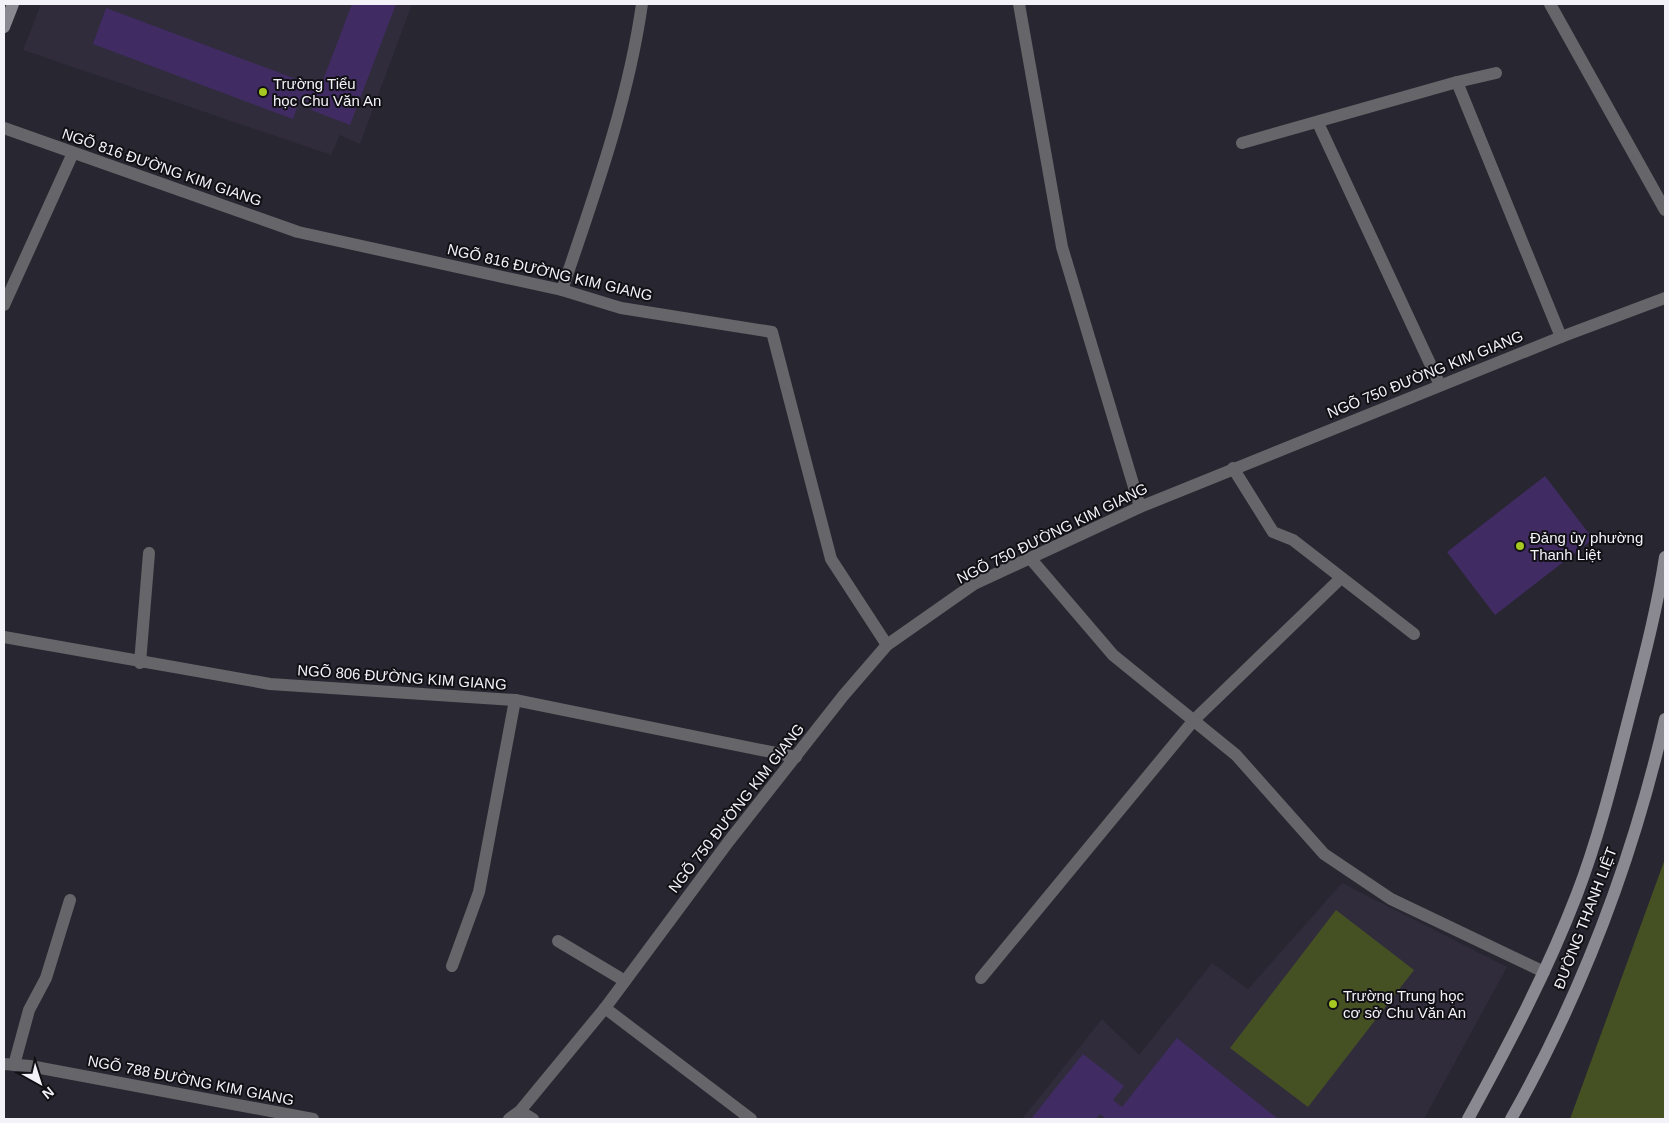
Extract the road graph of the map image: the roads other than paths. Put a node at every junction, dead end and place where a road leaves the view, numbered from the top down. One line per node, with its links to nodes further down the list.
1 (13, 4): 5 (street)
2 (642, 4): 13 (street)
3 (1019, 4): 19 (street)
4 (1550, 4): 12 (street)
5 (4, 27)
6 (1496, 73): 7 (street)
7 (1457, 82): 8 (street); 16 (street)
8 (1318, 122): 10 (street); 17 (street)
9 (4, 128): 11 (street, NGÕ 816 ĐƯỜNG KIM GIANG)
10 (1242, 143)
11 (73, 153): 13 (street, NGÕ 816 ĐƯỜNG KIM GIANG); 15 (street)
12 (1665, 210)
13 (562, 290): 26 (street, NGÕ 816 ĐƯỜNG KIM GIANG)
14 (1665, 298): 16 (street, NGÕ 750 ĐƯỜNG KIM GIANG)
15 (4, 306)
16 (1561, 337): 17 (street, NGÕ 750 ĐƯỜNG KIM GIANG)
17 (1440, 385): 18 (street, NGÕ 750 ĐƯỜNG KIM GIANG)
18 (1234, 468): 19 (street, NGÕ 750 ĐƯỜNG KIM GIANG); 23 (street)
19 (1140, 507): 22 (street, NGÕ 750 ĐƯỜNG KIM GIANG)
20 (149, 553): 27 (street)
21 (1665, 557): 35 (street)
22 (1030, 558): 26 (street, NGÕ 750 ĐƯỜNG KIM GIANG); 30 (street)
23 (1341, 578): 24 (street); 30 (street)
24 (1414, 634)
25 (4, 637): 27 (street, NGÕ 806 ĐƯỜNG KIM GIANG)
26 (887, 645): 31 (street, NGÕ 750 ĐƯỜNG KIM GIANG)
27 (140, 662): 28 (street, NGÕ 806 ĐƯỜNG KIM GIANG)
28 (515, 700): 31 (street, NGÕ 806 ĐƯỜNG KIM GIANG); 34 (street)
29 (1665, 719): 46 (street, ĐƯỜNG THANH LIỆT)
30 (1194, 720): 35 (street); 36 (street)
31 (796, 756): 37 (street, NGÕ 750 ĐƯỜNG KIM GIANG)
32 (70, 900): 39 (street)
33 (558, 941): 37 (street)
34 (452, 966)
35 (1544, 972): 45 (street)
36 (981, 978)
37 (625, 981): 38 (street, NGÕ 750 ĐƯỜNG KIM GIANG)
38 (605, 1008): 40 (street, NGÕ 750 ĐƯỜNG KIM GIANG); 44 (street)
39 (9, 1064): 41 (street, NGÕ 788 ĐƯỜNG KIM GIANG)
40 (520, 1111): 42 (street, NGÕ 750 ĐƯỜNG KIM GIANG); 43 (street)
41 (313, 1119)
42 (509, 1119)
43 (533, 1119)
44 (751, 1119)
45 (1468, 1119)
46 (1512, 1119)

